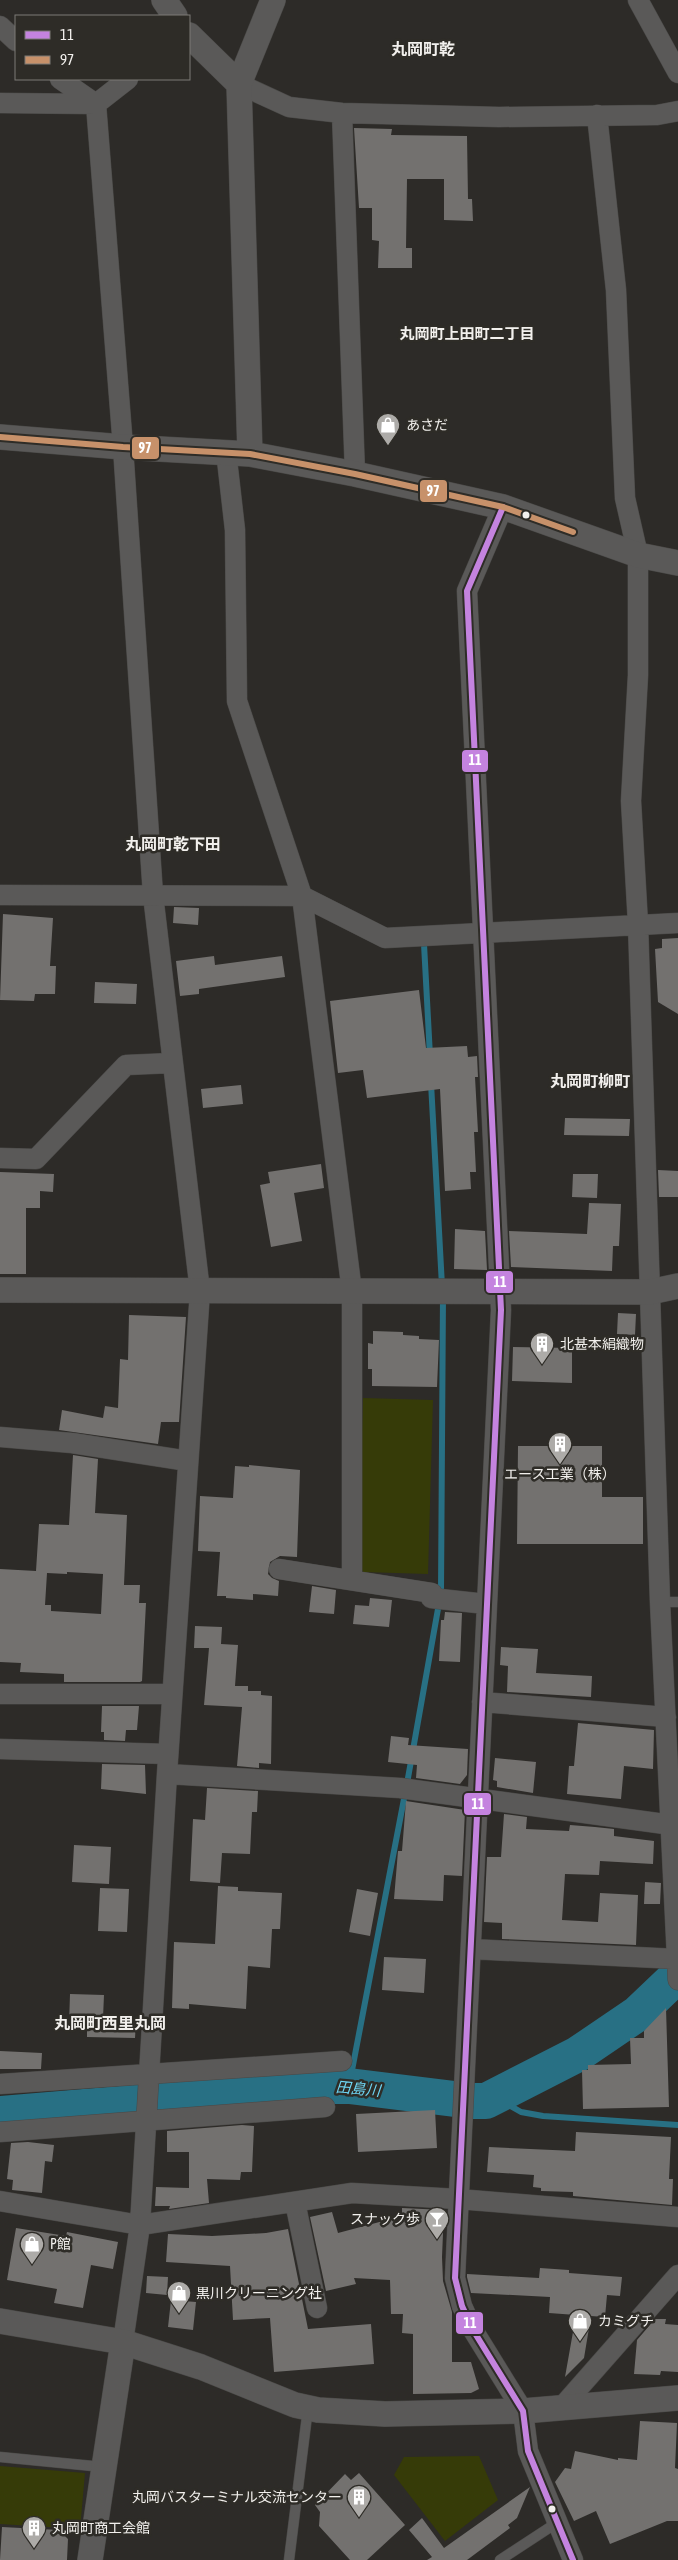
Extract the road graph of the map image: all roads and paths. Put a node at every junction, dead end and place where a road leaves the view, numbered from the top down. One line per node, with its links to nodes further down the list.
1 (164, 0): 4 (street)
2 (272, 0): 11 (street)
3 (638, 0): 8 (street)
4 (174, 15)
5 (0, 26): 7 (street)
6 (190, 35): 11 (street)
7 (15, 40)
8 (678, 74)
9 (61, 80): 13 (street)
10 (127, 80): 13 (street)
11 (239, 84): 15 (street); 20 (street)
12 (0, 103): 13 (street)
13 (96, 104): 18 (street)
14 (678, 111): 16 (street)
15 (342, 114): 16 (street); 21 (street)
16 (597, 115): 23 (street)
17 (0, 436): 18 (street)
18 (123, 448): 19 (street); 26 (street)
19 (226, 451): 20 (street); 27 (street)
20 (250, 454): 21 (street)
21 (356, 474): 22 (street)
22 (503, 507): 23 (street); 30 (street)
23 (638, 555): 24 (street); 29 (street)
24 (678, 563)
25 (0, 895): 26 (street)
26 (153, 896): 27 (street); 31 (street)
27 (302, 896): 30 (street); 36 (street)
28 (678, 923): 29 (street)
29 (638, 924): 30 (street); 38 (street)
30 (482, 932): 37 (street)
31 (172, 1063): 32 (street); 35 (street)
32 (0, 1158)
33 (678, 1286): 38 (street)
34 (0, 1290): 35 (street)
35 (200, 1291): 36 (street); 40 (street)
36 (352, 1292): 37 (street); 42 (street)
37 (500, 1292): 38 (street); 44 (street)
38 (650, 1292): 43 (street)
39 (0, 1437): 40 (street)
40 (188, 1461): 46 (street)
41 (279, 1569): 42 (street)
42 (352, 1580): 44 (street)
43 (669, 1602): 48 (street)
44 (486, 1604): 47 (street)
45 (0, 1694): 46 (street)
46 (172, 1694): 50 (street)
47 (482, 1702): 48 (street); 52 (street)
48 (666, 1717): 53 (street)
49 (0, 1749): 50 (street)
50 (168, 1754): 51 (street)
51 (167, 1774): 52 (street); 57 (street)
52 (479, 1797): 53 (street); 54 (street)
53 (675, 1825): 55 (street)
54 (471, 1948): 55 (street); 62 (street)
55 (677, 1967)
56 (342, 2061): 57 (street)
57 (148, 2073): 58 (street); 60 (street)
58 (0, 2084)
59 (325, 2107): 60 (street)
60 (145, 2122): 61 (street); 66 (street)
61 (0, 2132)
62 (458, 2199): 64 (street); 65 (street); 74 (street)
63 (0, 2201): 66 (street)
64 (295, 2202): 66 (street); 68 (street)
65 (678, 2217)
66 (140, 2225): 70 (street)
67 (678, 2275): 73 (street)
68 (317, 2308)
69 (0, 2321): 70 (street)
70 (122, 2342): 72 (street); 76 (street)
71 (678, 2398): 73 (street)
72 (308, 2408): 74 (street); 79 (lane)
73 (561, 2408): 74 (street)
74 (523, 2411): 77 (street)
75 (0, 2457): 76 (lane)
76 (104, 2467): 78 (street)
77 (558, 2522): 80 (lane); 81 (street)
78 (90, 2560)
79 (289, 2560)
80 (500, 2560)
81 (574, 2560)

